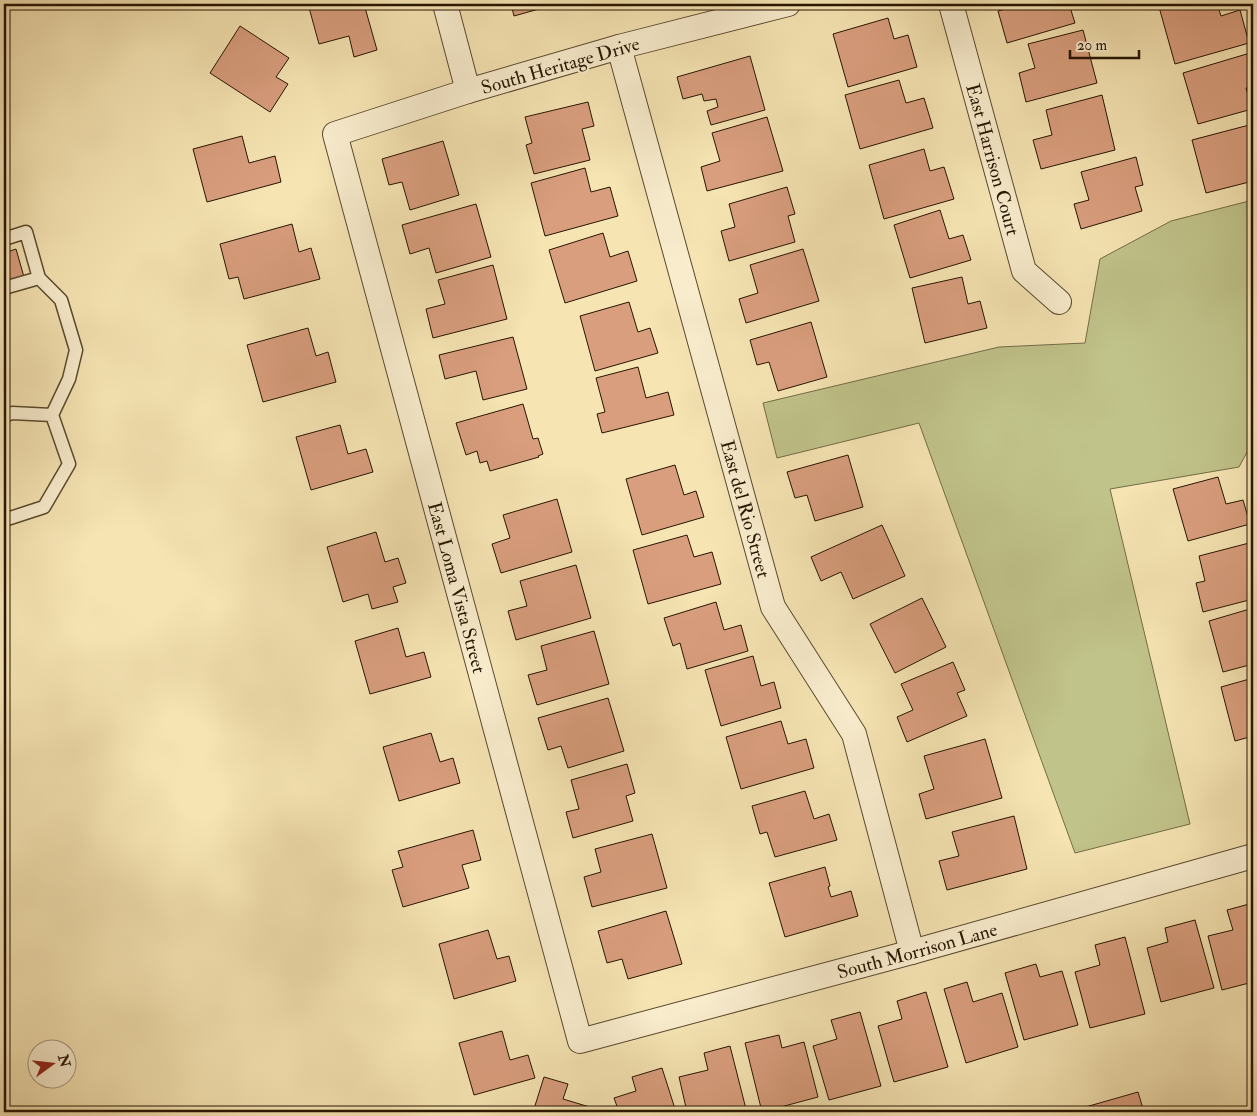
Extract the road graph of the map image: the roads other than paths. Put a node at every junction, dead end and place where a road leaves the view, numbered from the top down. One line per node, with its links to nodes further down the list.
1 (445, 4): 5 (street)
2 (788, 4): 4 (street, South Heritage Drive)
3 (950, 4): 10 (street, East Harrison Court)
4 (619, 47): 5 (street, South Heritage Drive); 15 (street, East del Rio Street)
5 (468, 90): 6 (street, South Heritage Drive)
6 (335, 134): 16 (street, East Loma Vista Street)
7 (4, 239): 8 (lane)
8 (39, 278): 9 (lane); 11 (lane)
9 (4, 288)
10 (1059, 302)
11 (52, 415): 12 (lane); 13 (lane)
12 (4, 416)
13 (4, 520)
14 (1253, 856): 15 (street, South Morrison Lane)
15 (912, 952): 16 (street, South Morrison Lane)
16 (580, 1041)

